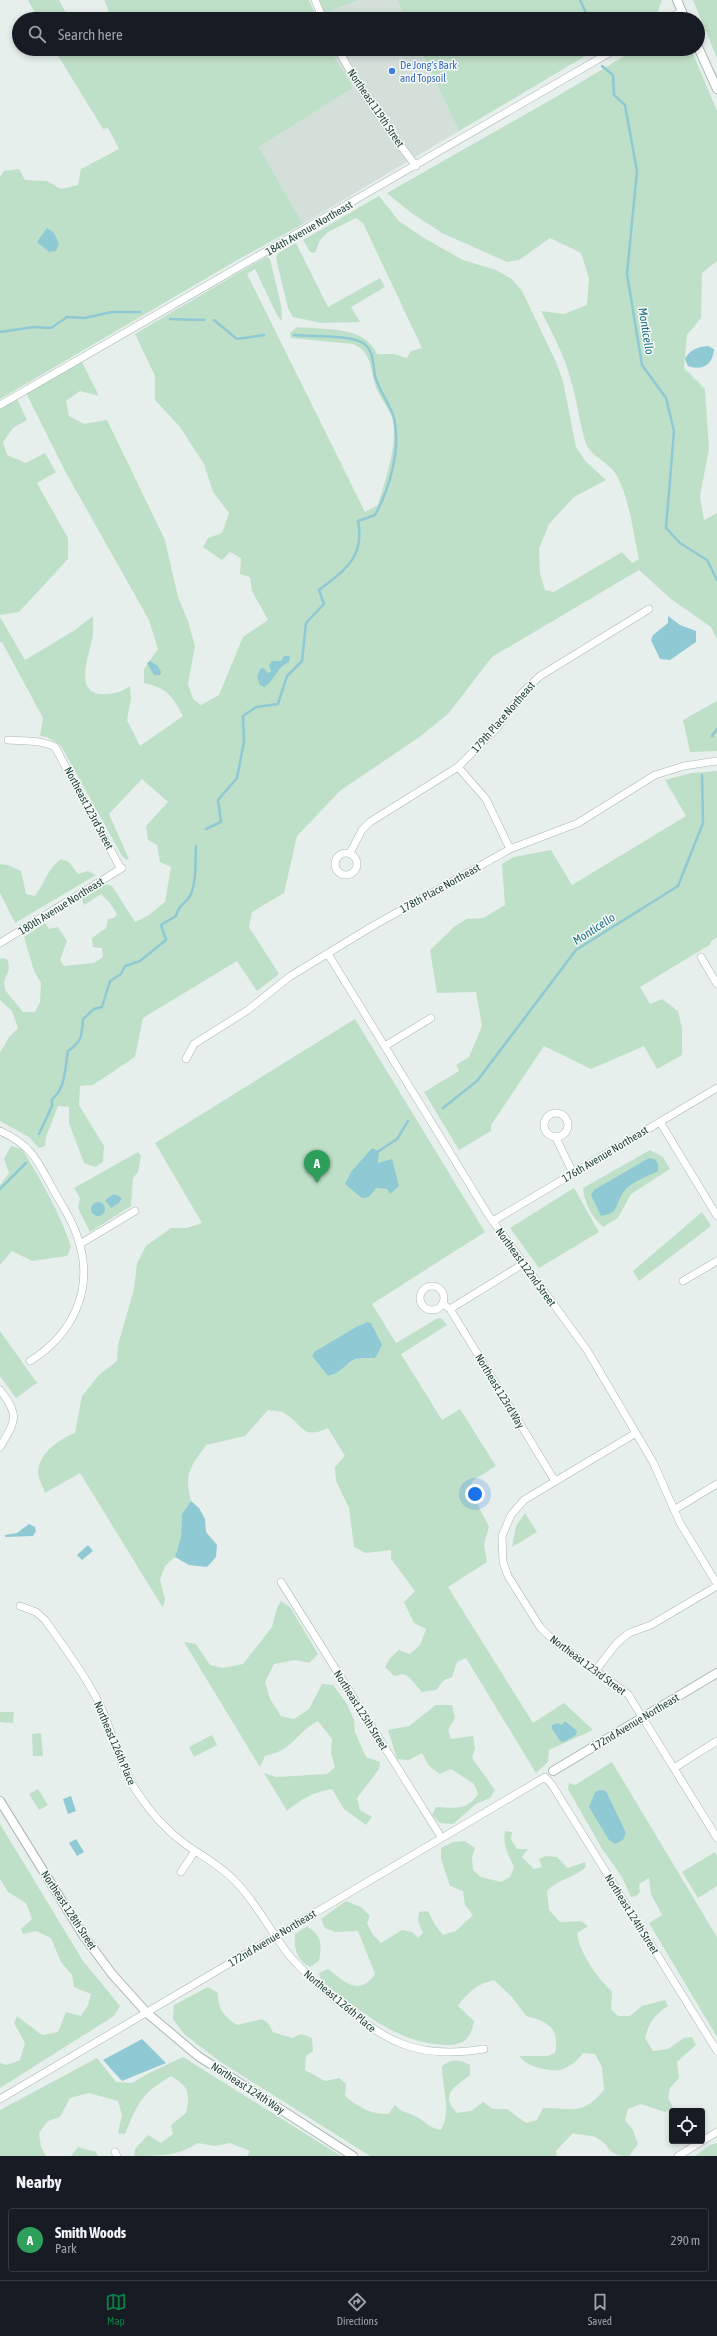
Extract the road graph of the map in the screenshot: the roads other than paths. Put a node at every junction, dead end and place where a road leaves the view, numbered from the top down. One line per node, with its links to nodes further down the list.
1 (315, 0): 3 (street)
2 (677, 0): 4 (street)
3 (320, 12)
4 (682, 12)
5 (342, 56): 9 (street, Northeast 119th Street)
6 (604, 56): 9 (street, 184th Avenue Northeast)
7 (702, 56): 8 (street)
8 (717, 89)
9 (416, 166): 10 (street, 184th Avenue Northeast)
10 (0, 405)
11 (649, 609): 14 (street, 179th Place Northeast)
12 (8, 740): 17 (street, Northeast 123rd Street)
13 (717, 761): 15 (street, 178th Place Northeast)
14 (458, 767): 15 (street); 16 (street, 179th Place Northeast)
15 (510, 849): 19 (street, 178th Place Northeast)
16 (350, 853)
17 (122, 869): 18 (street, 180th Avenue Northeast)
18 (0, 944)
19 (328, 954): 23 (street, Northeast 122nd Street); 24 (street, 178th Place Northeast)
20 (701, 957): 21 (street)
21 (717, 984)
22 (431, 1018): 23 (street)
23 (385, 1046): 32 (street, Northeast 122nd Street)
24 (186, 1059)
25 (717, 1088): 26 (street, 176th Avenue Northeast)
26 (660, 1122): 29 (street, 176th Avenue Northeast); 31 (street)
27 (0, 1131): 33 (street)
28 (555, 1136): 29 (street)
29 (573, 1173): 32 (street, 176th Avenue Northeast)
30 (135, 1211): 33 (street)
31 (717, 1216)
32 (493, 1221): 35 (street, Northeast 122nd Street)
33 (80, 1244): 39 (street)
34 (717, 1261): 36 (street)
35 (523, 1264): 38 (street); 41 (street, Northeast 122nd Street)
36 (683, 1281)
37 (442, 1304): 38 (street, Northeast 123rd Way)
38 (450, 1309): 43 (street, Northeast 123rd Way)
39 (30, 1361)
40 (0, 1390): 42 (street)
41 (636, 1433): 43 (street, Northeast 123rd Street); 45 (street, Northeast 122nd Street)
42 (0, 1446)
43 (555, 1481): 49 (street, Northeast 123rd Street)
44 (717, 1484): 45 (street)
45 (674, 1510): 47 (street, Northeast 122nd Street)
46 (281, 1582): 57 (street, Northeast 125th Street)
47 (717, 1585): 49 (street)
48 (20, 1606): 59 (street, Northeast 126th Place)
49 (596, 1670): 51 (street, Northeast 123rd Street)
50 (717, 1673): 51 (street, 172nd Avenue Northeast)
51 (643, 1718): 53 (street, Northeast 123rd Street); 54 (street, 172nd Avenue Northeast)
52 (717, 1741): 53 (street)
53 (674, 1768): 58 (street, Northeast 123rd Street)
54 (553, 1771)
55 (544, 1778): 57 (street, 172nd Avenue Northeast); 64 (street, Northeast 124th Street)
56 (0, 1801): 62 (street, Northeast 128th Street)
57 (441, 1837): 61 (street, 172nd Avenue Northeast)
58 (717, 1838)
59 (195, 1851): 60 (street); 61 (street, Northeast 126th Place)
60 (181, 1872)
61 (275, 1936): 62 (street, 172nd Avenue Northeast); 63 (street, Northeast 126th Place)
62 (147, 2013): 65 (street, 172nd Avenue Northeast); 67 (street, Northeast 124th Way)
63 (484, 2049)
64 (717, 2052)
65 (0, 2099)
66 (717, 2132): 68 (street)
67 (353, 2156)
68 (678, 2156)

